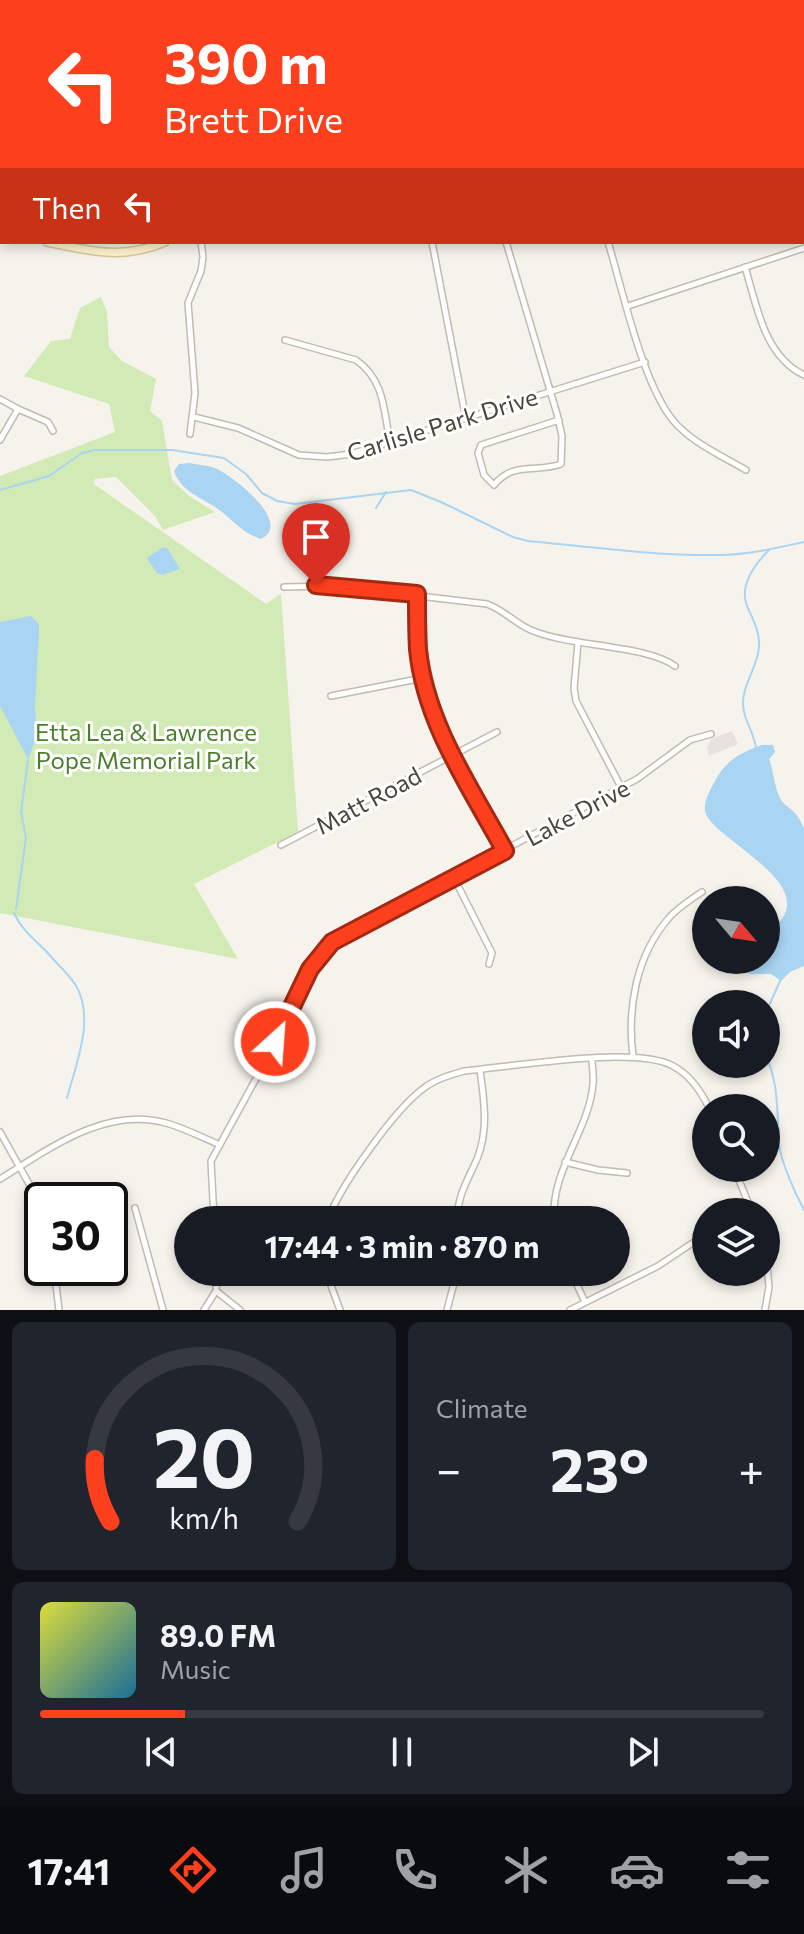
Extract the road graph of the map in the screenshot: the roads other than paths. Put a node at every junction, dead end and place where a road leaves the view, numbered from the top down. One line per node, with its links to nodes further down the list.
1 (59, 244): 2 (main road)
2 (160, 244)
3 (201, 244): 16 (street)
4 (432, 244): 17 (street)
5 (507, 244): 13 (street)
6 (609, 244): 9 (street)
7 (804, 248): 8 (street)
8 (745, 267): 9 (street); 12 (street)
9 (628, 306): 11 (street)
10 (285, 340): 22 (street)
11 (645, 362): 13 (street, Carlisle Park Drive); 23 (street)
12 (804, 375)
13 (550, 392): 17 (street, Carlisle Park Drive); 18 (street)
14 (0, 399): 15 (street)
15 (18, 409): 19 (street); 21 (street)
16 (194, 417): 20 (street); 22 (street, Carlisle Park Drive)
17 (466, 419): 22 (street, Carlisle Park Drive)
18 (559, 420): 18 (street)
19 (53, 431)
20 (190, 434)
21 (0, 440)
22 (390, 443)
23 (746, 470)
24 (284, 587): 25 (street)
25 (417, 594): 26 (street); 28 (street)
26 (578, 643): 27 (street); 33 (street)
27 (675, 666)
28 (423, 678): 29 (street); 32 (street)
29 (331, 696)
30 (497, 732): 32 (street, Matt Road)
31 (711, 734): 33 (street, Lake Drive)
32 (453, 755): 34 (street, Matt Road); 35 (street)
33 (621, 787): 35 (street, Lake Drive)
34 (281, 845)
35 (505, 851): 36 (street, Lake Drive)
36 (454, 878): 38 (street); 44 (street, Lake Drive)
37 (692, 900): 39 (street)
38 (489, 964)
39 (633, 1056): 40 (street); 42 (street)
40 (592, 1059): 41 (street); 45 (street)
41 (480, 1070): 51 (street); 52 (street)
42 (701, 1094)
43 (0, 1132): 46 (street)
44 (218, 1144): 46 (street); 50 (street, Lake Drive)
45 (565, 1162): 47 (street); 53 (street)
46 (21, 1167): 48 (street); 49 (street)
47 (627, 1173)
48 (0, 1179)
49 (29, 1182)
50 (213, 1206)
51 (335, 1206)
52 (460, 1206)
53 (553, 1206)
54 (135, 1208): 65 (street)
55 (692, 1243): 63 (street)
56 (56, 1286): 64 (street)
57 (216, 1286): 62 (street)
58 (331, 1286): 68 (street)
59 (453, 1286): 69 (street)
60 (578, 1286): 63 (street)
61 (769, 1286): 71 (street)
62 (216, 1291): 66 (street); 67 (street)
63 (585, 1302): 70 (street)
64 (59, 1310)
65 (163, 1310)
66 (204, 1310)
67 (240, 1310)
68 (340, 1310)
69 (447, 1310)
70 (570, 1310)
71 (765, 1310)

